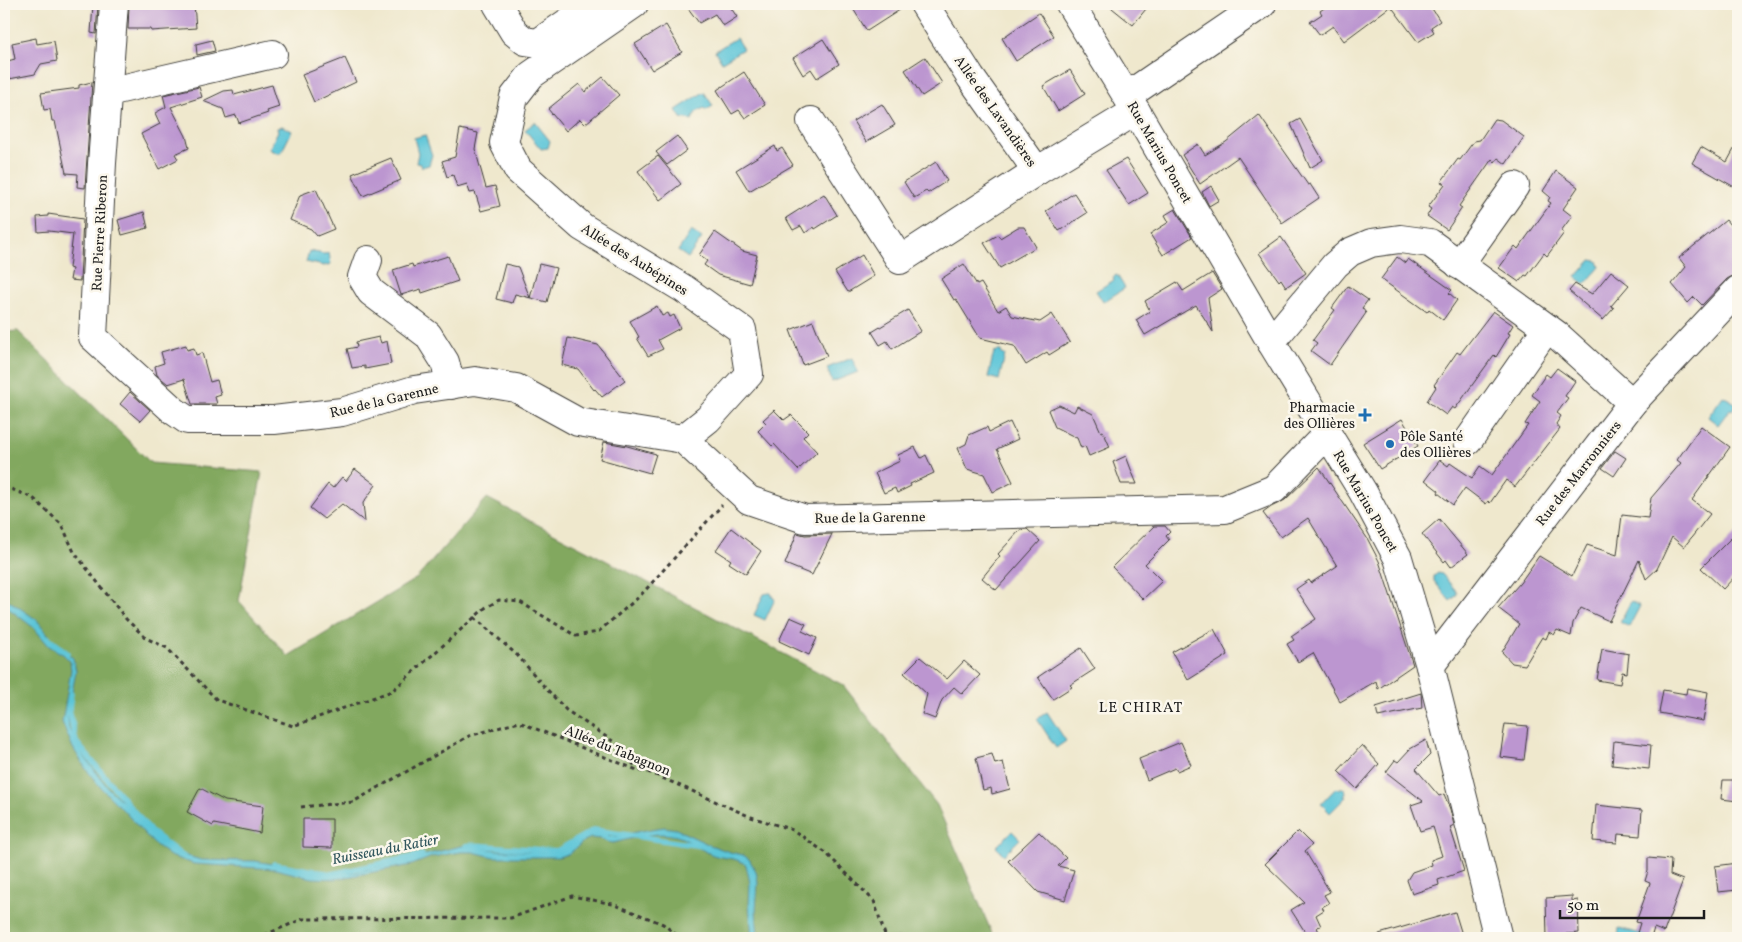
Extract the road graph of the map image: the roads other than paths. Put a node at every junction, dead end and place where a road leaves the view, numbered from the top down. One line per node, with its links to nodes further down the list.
1 (114, 4): 8 (street, Rue Pierre Riberon)
2 (497, 4): 6 (street)
3 (924, 4): 11 (street, Allée des Lavandières)
4 (1070, 4): 9 (street, Rue Marius Poncet)
5 (1262, 4): 9 (street, Allée des Lavandières)
6 (625, 10): 22 (street, Allée des Aubépines)
7 (273, 54): 8 (street)
8 (108, 92): 20 (street, Rue Pierre Riberon)
9 (1131, 103): 11 (street, Allée des Lavandières); 17 (street, Rue Marius Poncet)
10 (811, 121): 11 (street)
11 (1037, 171)
12 (1515, 186): 14 (street)
13 (368, 260): 18 (street)
14 (1459, 265): 16 (street); 17 (street)
15 (1738, 290): 19 (street, Rue des Marronniers)
16 (1547, 328): 19 (street); 23 (street)
17 (1271, 342): 21 (street, Rue Marius Poncet)
18 (451, 385): 20 (street, Rue de la Garenne); 22 (street, Rue de la Garenne)
19 (1632, 403): 24 (street, Rue des Marronniers)
20 (187, 420)
21 (1327, 434): 22 (street, Rue de la Garenne); 24 (street, Rue Marius Poncet)
22 (683, 439)
23 (1468, 441)
24 (1430, 666): 25 (street, Rue Marius Poncet)
25 (1498, 938)

